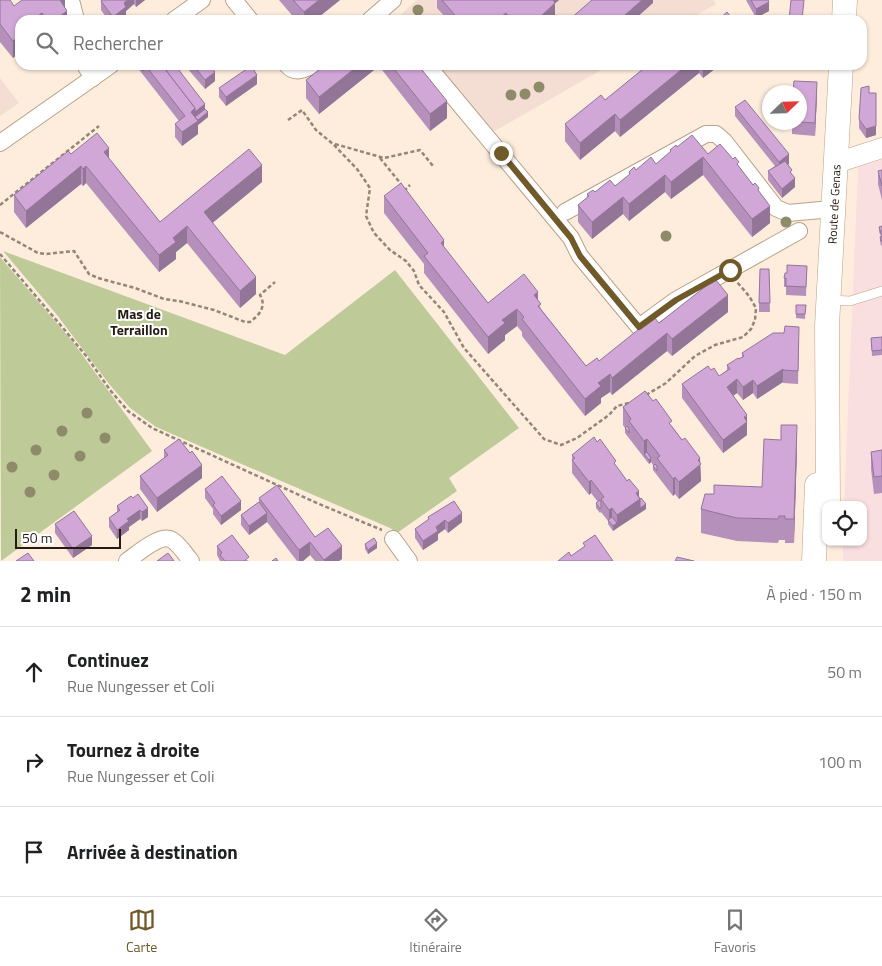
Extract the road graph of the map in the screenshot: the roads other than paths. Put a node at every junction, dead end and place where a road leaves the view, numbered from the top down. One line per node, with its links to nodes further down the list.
1 (69, 0): 5 (street)
2 (202, 0): 6 (street)
3 (234, 0): 7 (street)
4 (845, 0): 8 (main road)
5 (75, 15)
6 (181, 15)
7 (246, 15)
8 (844, 15)
9 (431, 70): 17 (street)
10 (841, 70): 14 (main road, Route de Genas)
11 (89, 71): 12 (street)
12 (0, 143)
13 (882, 148): 14 (street)
14 (836, 163): 15 (main road, Route de Genas)
15 (832, 209): 16 (street); 19 (main road, Route de Genas)
16 (565, 212)
17 (800, 231)
18 (882, 291): 19 (lane)
19 (829, 300): 20 (main road, Route de Genas)
20 (828, 344): 21 (main road, Route de Genas); 22 (main road, Route de Genas)
21 (818, 441): 28 (main road, Route de Genas); 29 (street)
22 (828, 501)
23 (392, 539): 27 (street)
24 (828, 546): 30 (main road)
25 (128, 561): 26 (street)
26 (191, 561)
27 (409, 561)
28 (814, 561)
29 (821, 561)
30 (828, 561)

